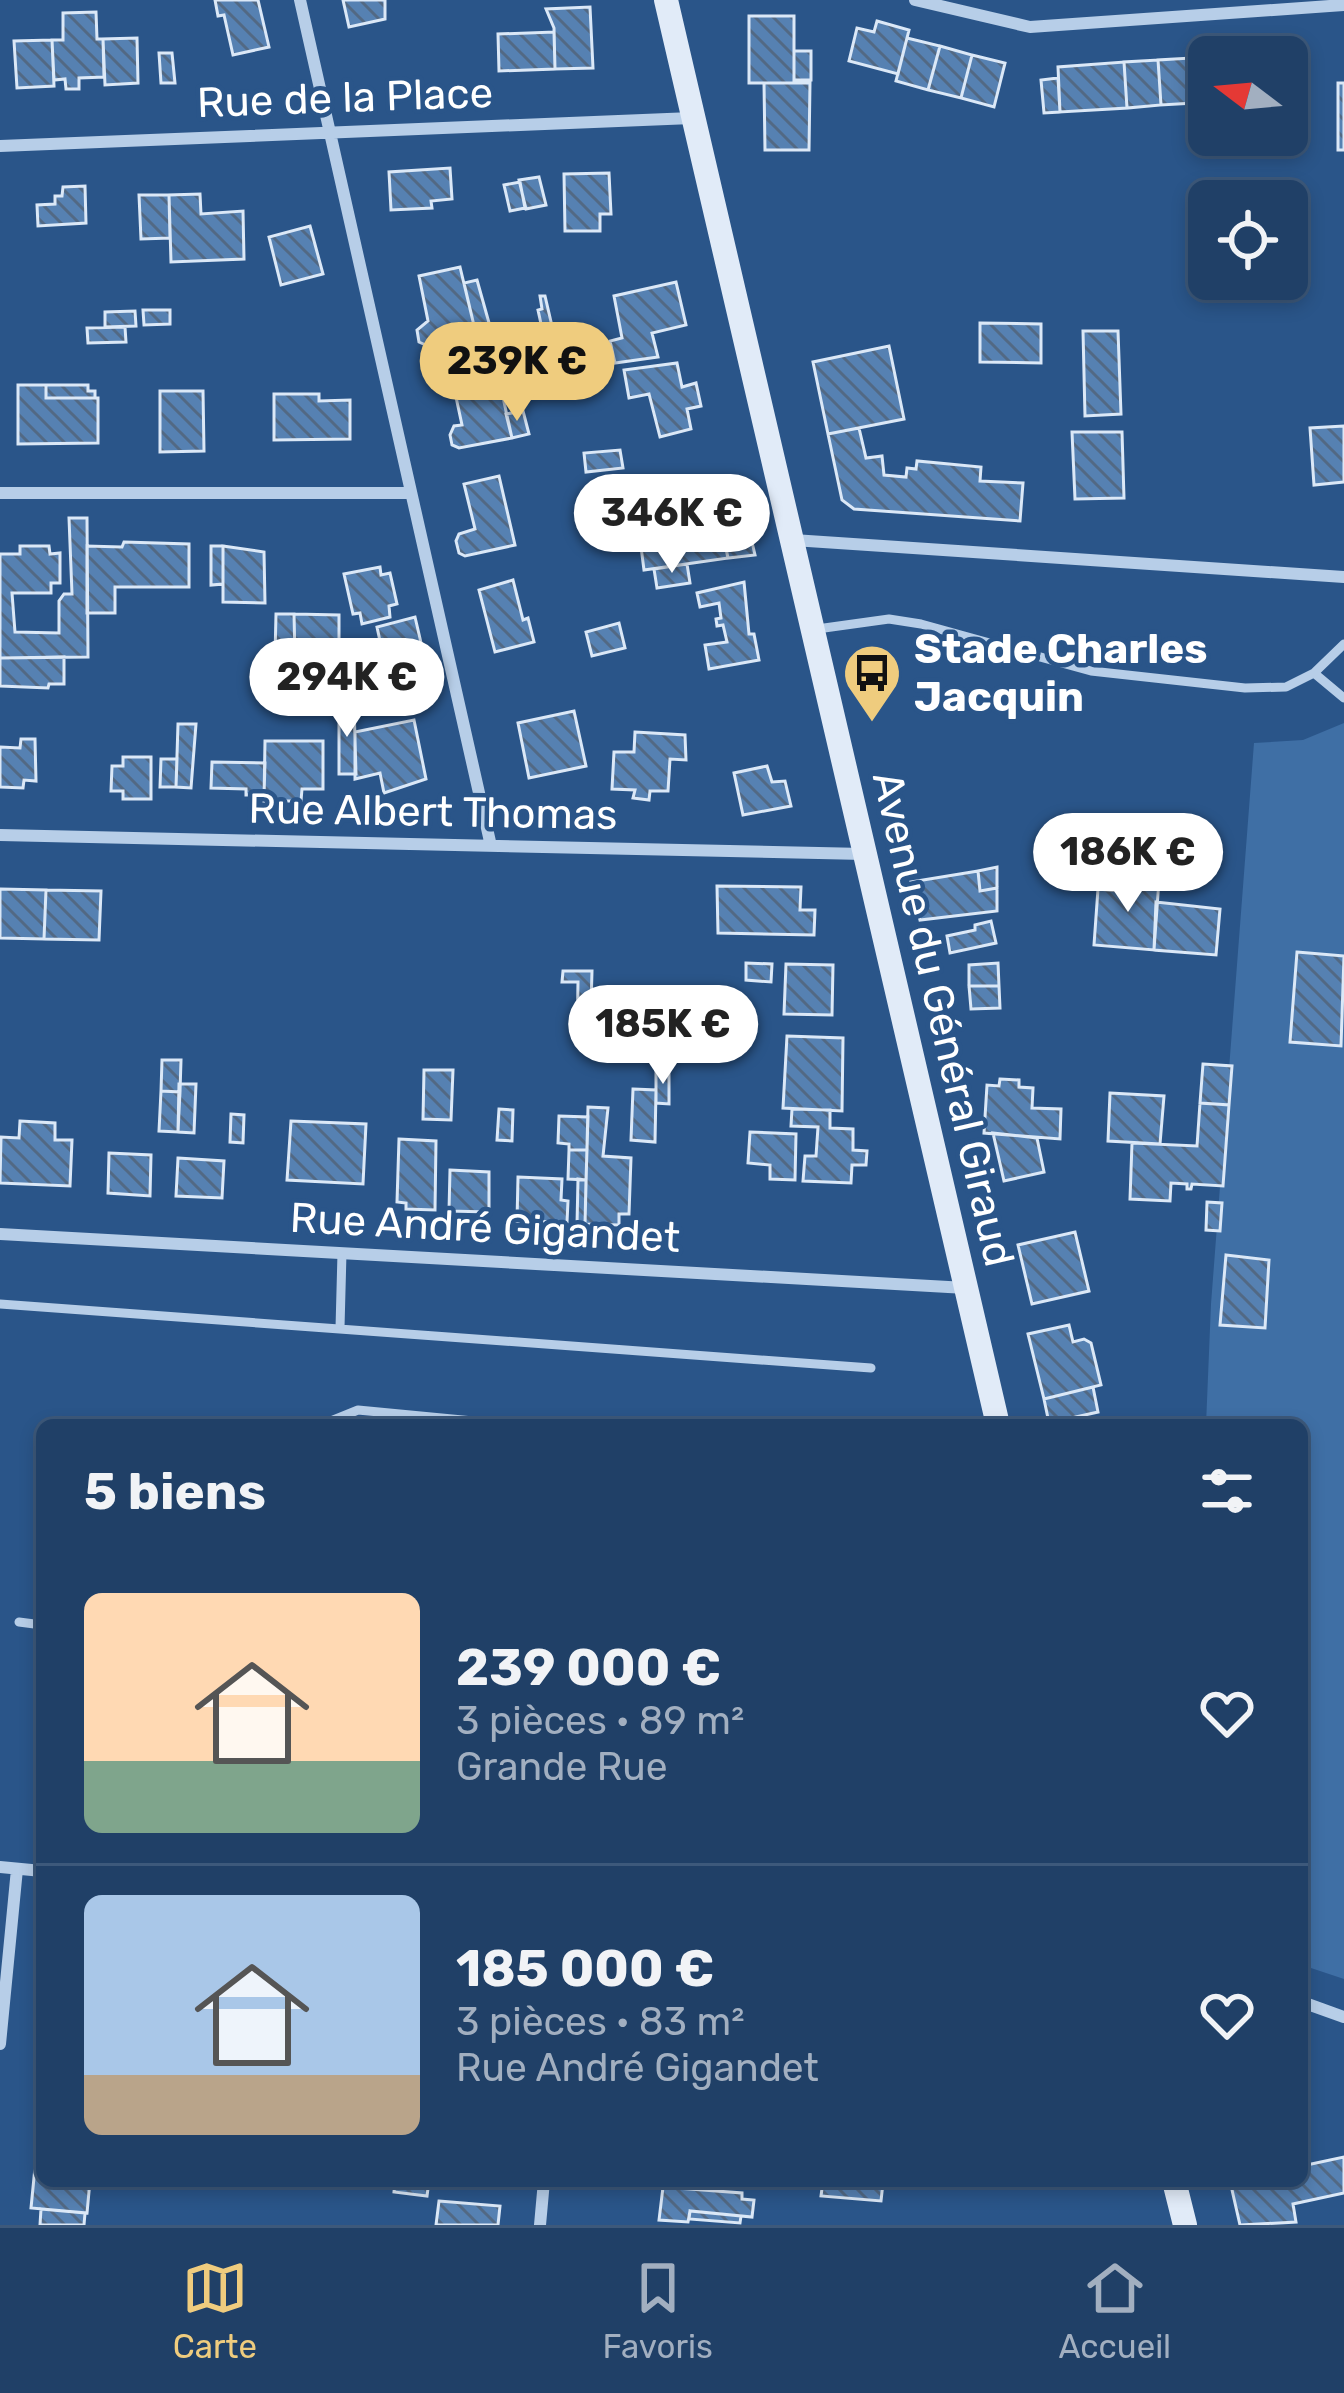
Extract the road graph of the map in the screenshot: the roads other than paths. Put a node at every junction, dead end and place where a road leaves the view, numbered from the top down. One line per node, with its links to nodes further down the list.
1 (300, 0): 6 (street)
2 (666, 0): 5 (main road, Avenue du Général Giraud)
3 (915, 0): 4 (street)
4 (1344, 5)
5 (693, 118): 6 (street, Rue de la Place); 10 (main road, Avenue du Général Giraud)
6 (330, 131): 7 (street, Rue de la Place); 9 (street)
7 (0, 146)
8 (0, 493): 9 (street)
9 (410, 493): 17 (street)
10 (791, 539): 11 (street); 12 (main road, Avenue du Général Giraud)
11 (1344, 578)
12 (812, 630): 14 (lane); 18 (main road, Avenue du Général Giraud)
13 (1344, 644): 14 (lane)
14 (1314, 674): 15 (lane)
15 (1344, 698)
16 (0, 835): 17 (street, Rue Albert Thomas)
17 (491, 846): 18 (street, Rue Albert Thomas)
18 (864, 854): 21 (main road, Avenue du Général Giraud)
19 (0, 1234): 20 (street, Rue André Gigandet)
20 (342, 1253): 21 (street, Rue André Gigandet); 23 (lane)
21 (966, 1288): 27 (main road, Avenue du Général Giraud)
22 (0, 1304): 23 (lane)
23 (340, 1328): 24 (lane)
24 (871, 1368)
25 (336, 1419): 26 (lane)
26 (453, 1419)
27 (997, 1419)
28 (19, 1622): 29 (lane)
29 (36, 1624)
30 (0, 1867): 31 (street)
31 (17, 1869): 32 (street); 35 (street)
32 (36, 1871)
33 (1308, 2004): 34 (street)
34 (1344, 2017)
35 (0, 2044)
36 (543, 2187): 38 (street)
37 (1175, 2187): 39 (main road)
38 (540, 2225)
39 (1184, 2225)

